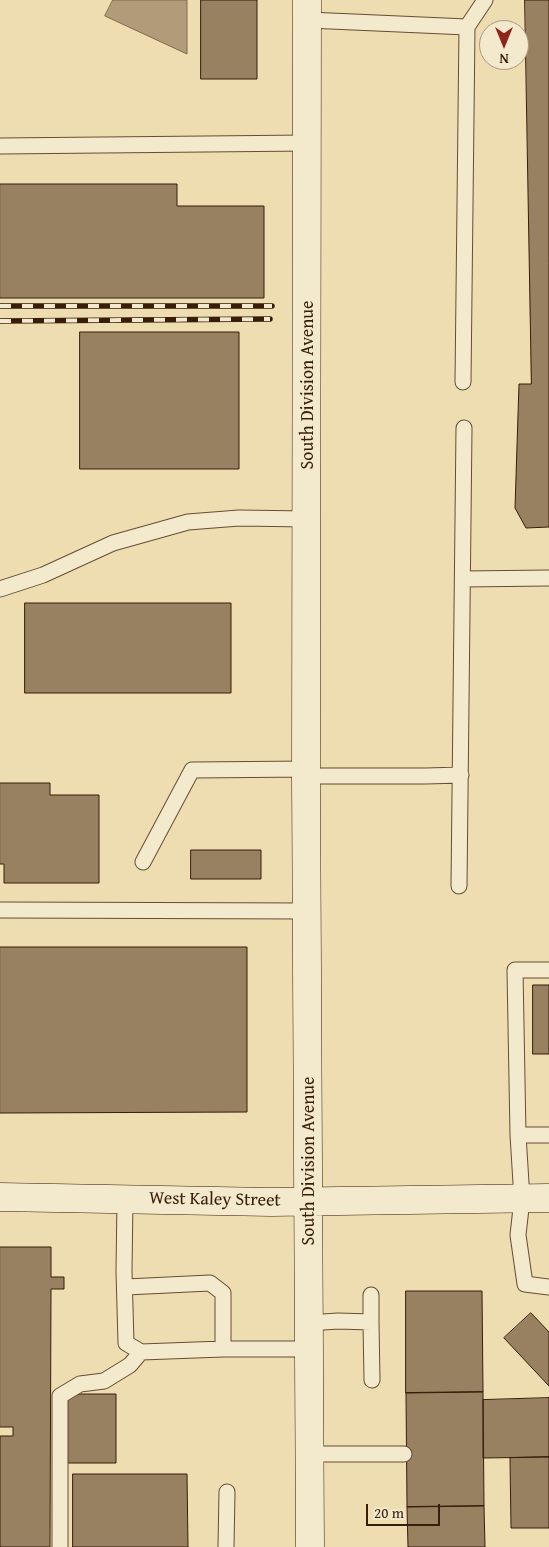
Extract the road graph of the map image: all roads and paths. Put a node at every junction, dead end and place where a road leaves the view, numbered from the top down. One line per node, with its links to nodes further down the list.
1 (485, 0): 3 (lane)
2 (308, 10): 3 (lane); 4 (street, South Division Avenue)
3 (467, 27): 6 (lane)
4 (308, 143): 5 (lane); 8 (street, South Division Avenue)
5 (0, 146)
6 (463, 382)
7 (464, 428): 10 (lane)
8 (308, 519): 11 (lane); 12 (street, South Division Avenue)
9 (549, 578): 10 (lane)
10 (463, 579): 13 (lane)
11 (0, 589)
12 (307, 772): 13 (lane); 14 (lane); 17 (street, South Division Avenue)
13 (461, 775): 15 (lane)
14 (143, 862)
15 (459, 886)
16 (0, 910): 17 (lane)
17 (308, 911): 25 (street, South Division Avenue)
18 (549, 970): 19 (lane)
19 (518, 1134): 20 (lane); 24 (lane)
20 (549, 1135)
21 (0, 1197): 23 (street, West Kaley Street)
22 (549, 1198): 24 (street, West Kaley Street)
23 (125, 1199): 25 (street, West Kaley Street); 26 (lane)
24 (522, 1199): 25 (street, West Kaley Street); 27 (lane)
25 (309, 1202): 30 (street, South Division Avenue)
26 (126, 1287): 31 (lane); 33 (lane)
27 (549, 1287)
28 (371, 1295): 29 (lane)
29 (371, 1322): 30 (lane); 34 (lane)
30 (309, 1323): 32 (street, South Division Avenue)
31 (223, 1350): 32 (lane); 33 (lane)
32 (310, 1350): 35 (street, South Division Avenue)
33 (141, 1352): 38 (lane)
34 (372, 1380)
35 (310, 1454): 36 (lane); 40 (street, South Division Avenue)
36 (404, 1454)
37 (227, 1492): 39 (lane)
38 (60, 1547)
39 (226, 1547)
40 (310, 1547)

